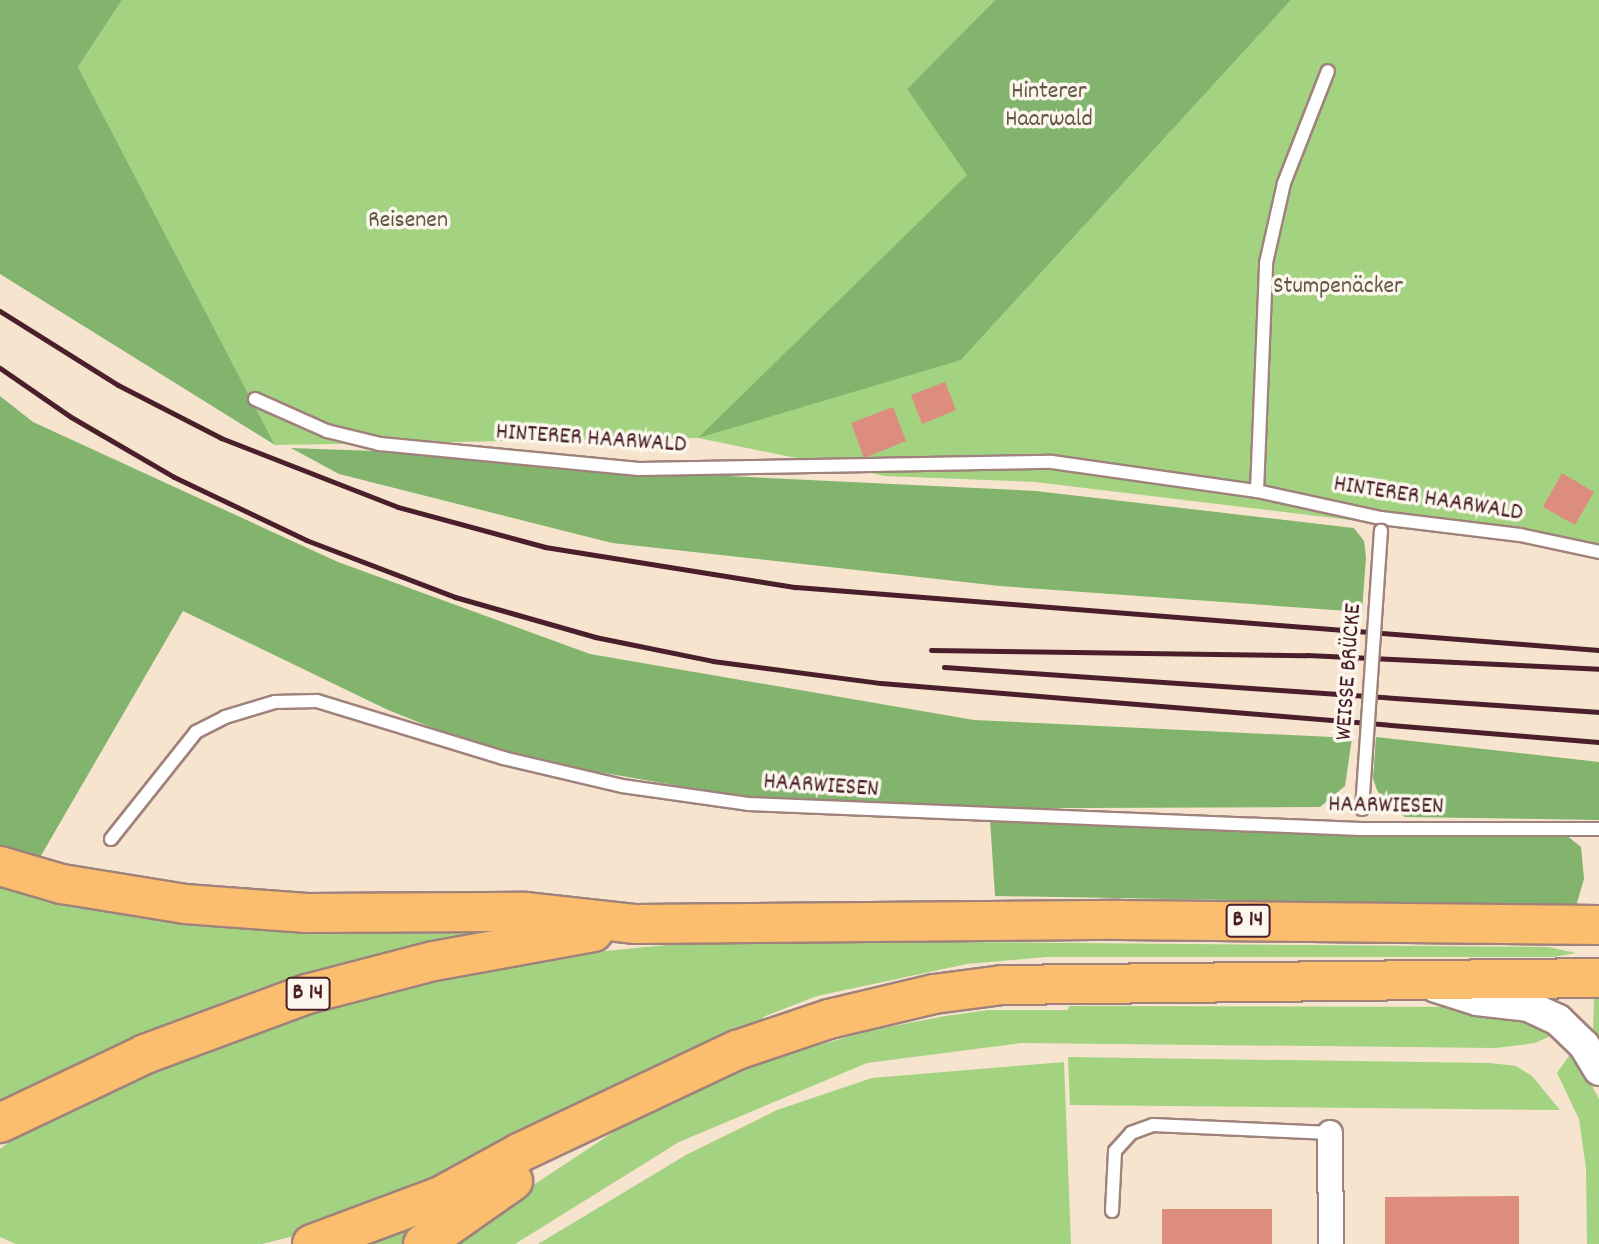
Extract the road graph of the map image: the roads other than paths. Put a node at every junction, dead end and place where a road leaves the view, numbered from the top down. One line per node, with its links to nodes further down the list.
1 (1328, 71): 3 (lane)
2 (255, 398): 3 (lane, HINTERER HAARWALD)
3 (1257, 491): 4 (lane, HINTERER HAARWALD)
4 (1381, 517): 5 (lane, HINTERER HAARWALD); 6 (lane, WEISSE BRÜCKE, bridge)
5 (1599, 552)
6 (1360, 829): 7 (lane, HAARWIESEN); 8 (lane, HAARWIESEN)
7 (1599, 829)
8 (111, 839)
9 (0, 866): 10 (highway, B 14)
10 (636, 923): 11 (highway, B 14); 16 (highway, B 14)
11 (1599, 925)
12 (1599, 978): 13 (highway)
13 (1426, 983): 14 (street); 15 (highway)
14 (1599, 1070)
15 (610, 1112): 19 (highway); 20 (highway)
16 (0, 1124)
17 (1330, 1133): 18 (lane); 21 (street)
18 (1112, 1211)
19 (312, 1244)
20 (423, 1244)
21 (1331, 1244)

